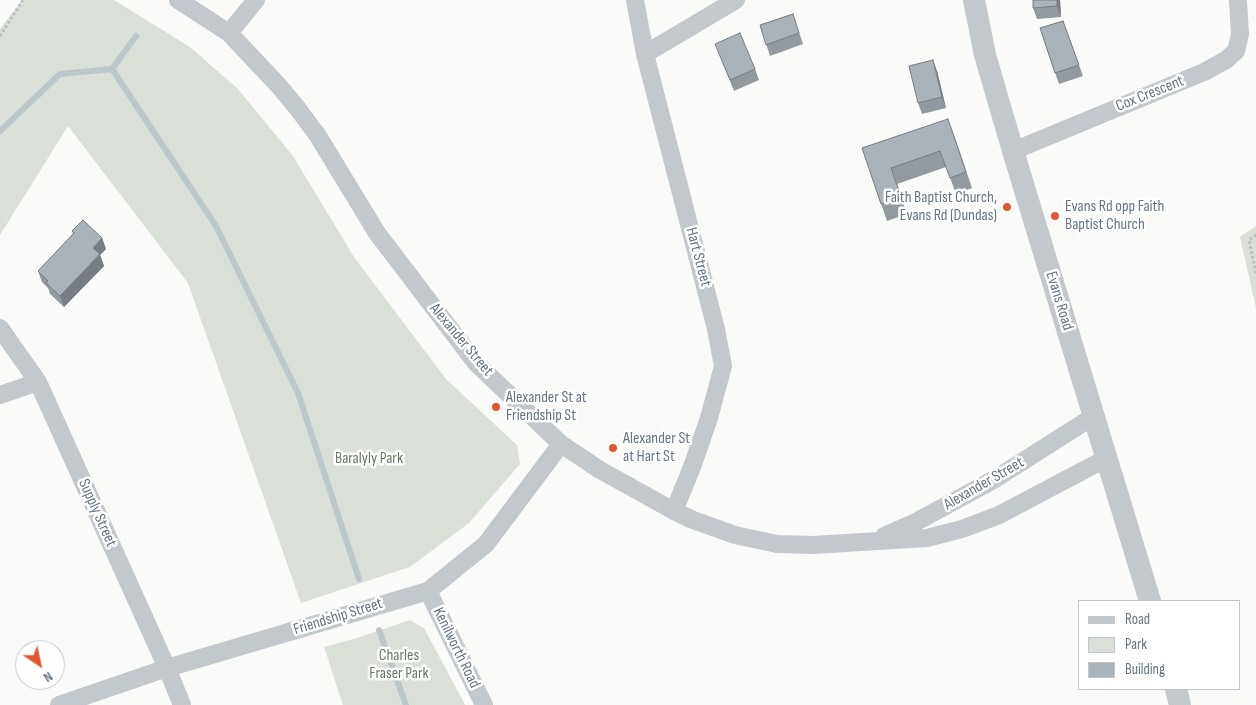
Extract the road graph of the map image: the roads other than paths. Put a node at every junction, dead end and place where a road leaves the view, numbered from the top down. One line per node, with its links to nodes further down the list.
1 (178, 0): 7 (street, Alexander Street)
2 (256, 0): 7 (street)
3 (635, 0): 8 (street, Hart Street)
4 (736, 0): 8 (street)
5 (974, 0): 9 (street, Evans Road)
6 (1238, 0): 9 (street, Cox Crescent)
7 (228, 33): 14 (street, Alexander Street)
8 (645, 54): 16 (street, Hart Street)
9 (1013, 151): 13 (street, Evans Road)
10 (0, 328): 11 (street, Supply Street)
11 (38, 382): 12 (street); 20 (street, Supply Street)
12 (0, 394)
13 (1094, 416): 15 (street, Evans Road); 17 (street, Alexander Street)
14 (561, 444): 16 (street, Alexander Street); 18 (street, Friendship Street)
15 (1107, 458): 17 (street, Alexander Street); 19 (street, Evans Road)
16 (674, 511): 17 (street, Alexander Street)
17 (869, 542)
18 (428, 591): 20 (street, Friendship Street); 24 (street, Kenilworth Road)
19 (1150, 600)
20 (167, 668): 22 (street, Friendship Street); 23 (street, Supply Street)
21 (1176, 690): 25 (street)
22 (59, 705)
23 (182, 705)
24 (484, 705)
25 (1180, 705)

